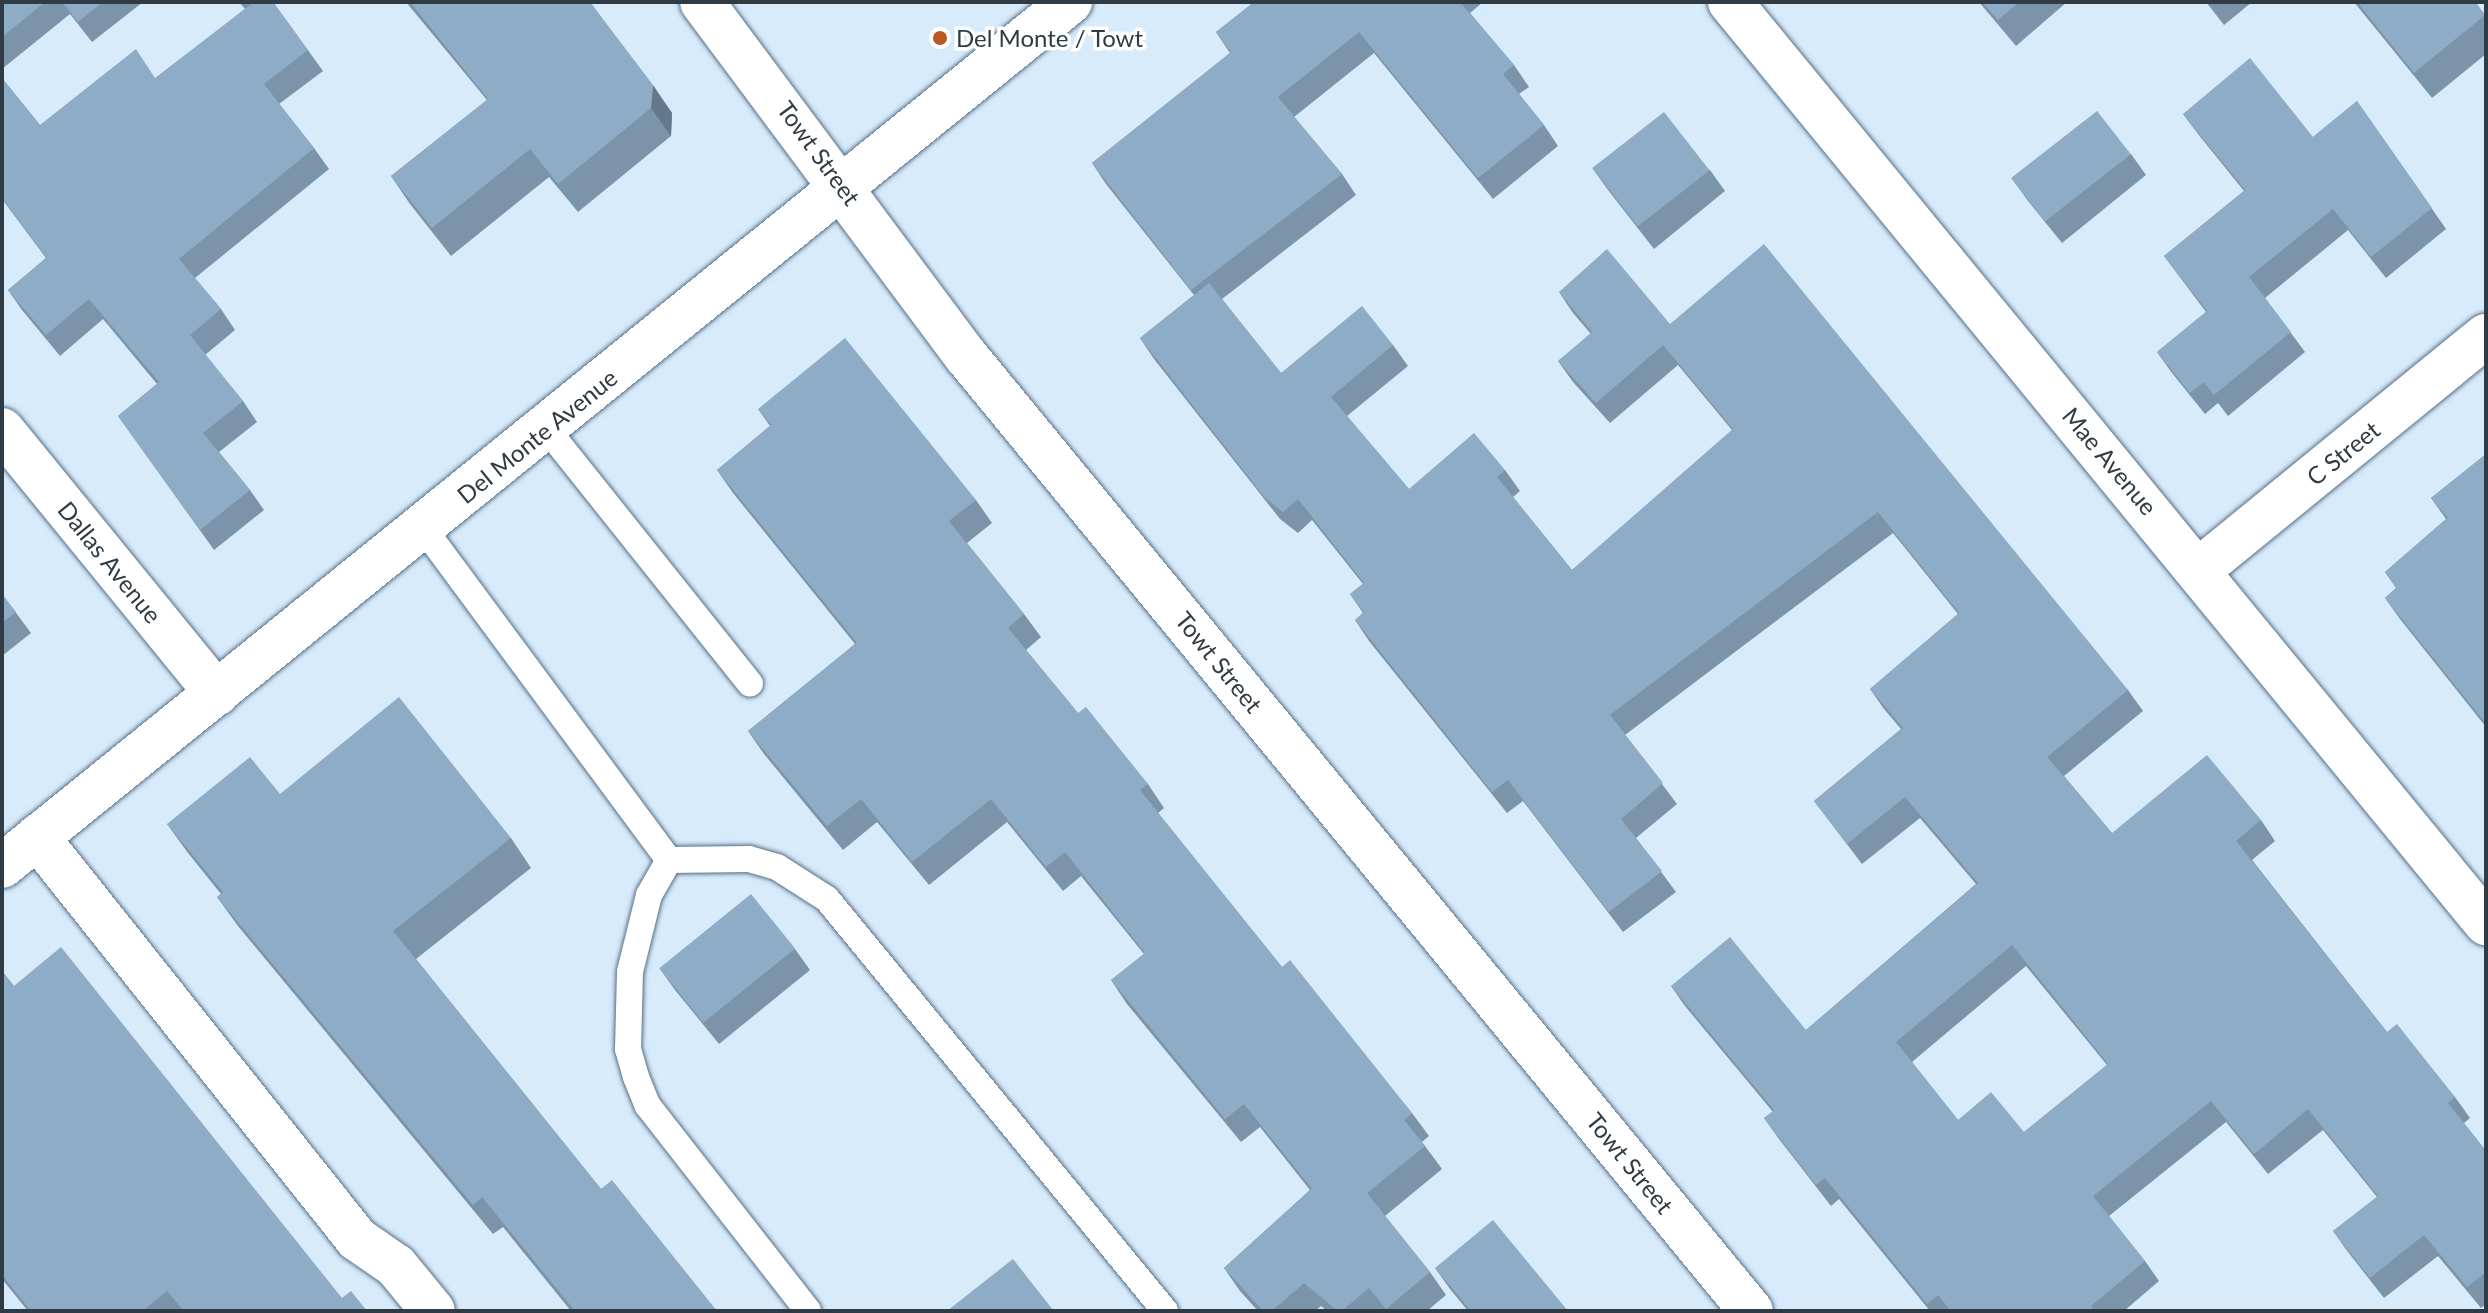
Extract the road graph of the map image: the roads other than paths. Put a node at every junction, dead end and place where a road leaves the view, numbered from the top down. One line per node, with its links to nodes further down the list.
1 (702, 2): 4 (street, Towt Street)
2 (1070, 2): 4 (street, Del Monte Avenue)
3 (1730, 2): 9 (street, Mae Avenue)
4 (845, 186): 6 (street, Del Monte Avenue); 19 (street, Towt Street)
5 (2486, 336): 9 (street, C Street)
6 (546, 428): 8 (street, Del Monte Avenue); 10 (lane)
7 (2, 430): 11 (street, Dallas Avenue)
8 (424, 529): 11 (street, Del Monte Avenue); 13 (lane)
9 (2200, 569): 15 (street, Mae Avenue)
10 (750, 684)
11 (217, 694): 12 (street, Del Monte Avenue)
12 (37, 837): 14 (street, Del Monte Avenue); 16 (street)
13 (669, 860): 17 (lane); 18 (lane)
14 (2, 866)
15 (2486, 923)
16 (433, 1311)
17 (808, 1311)
18 (1165, 1311)
19 (1751, 1311)

